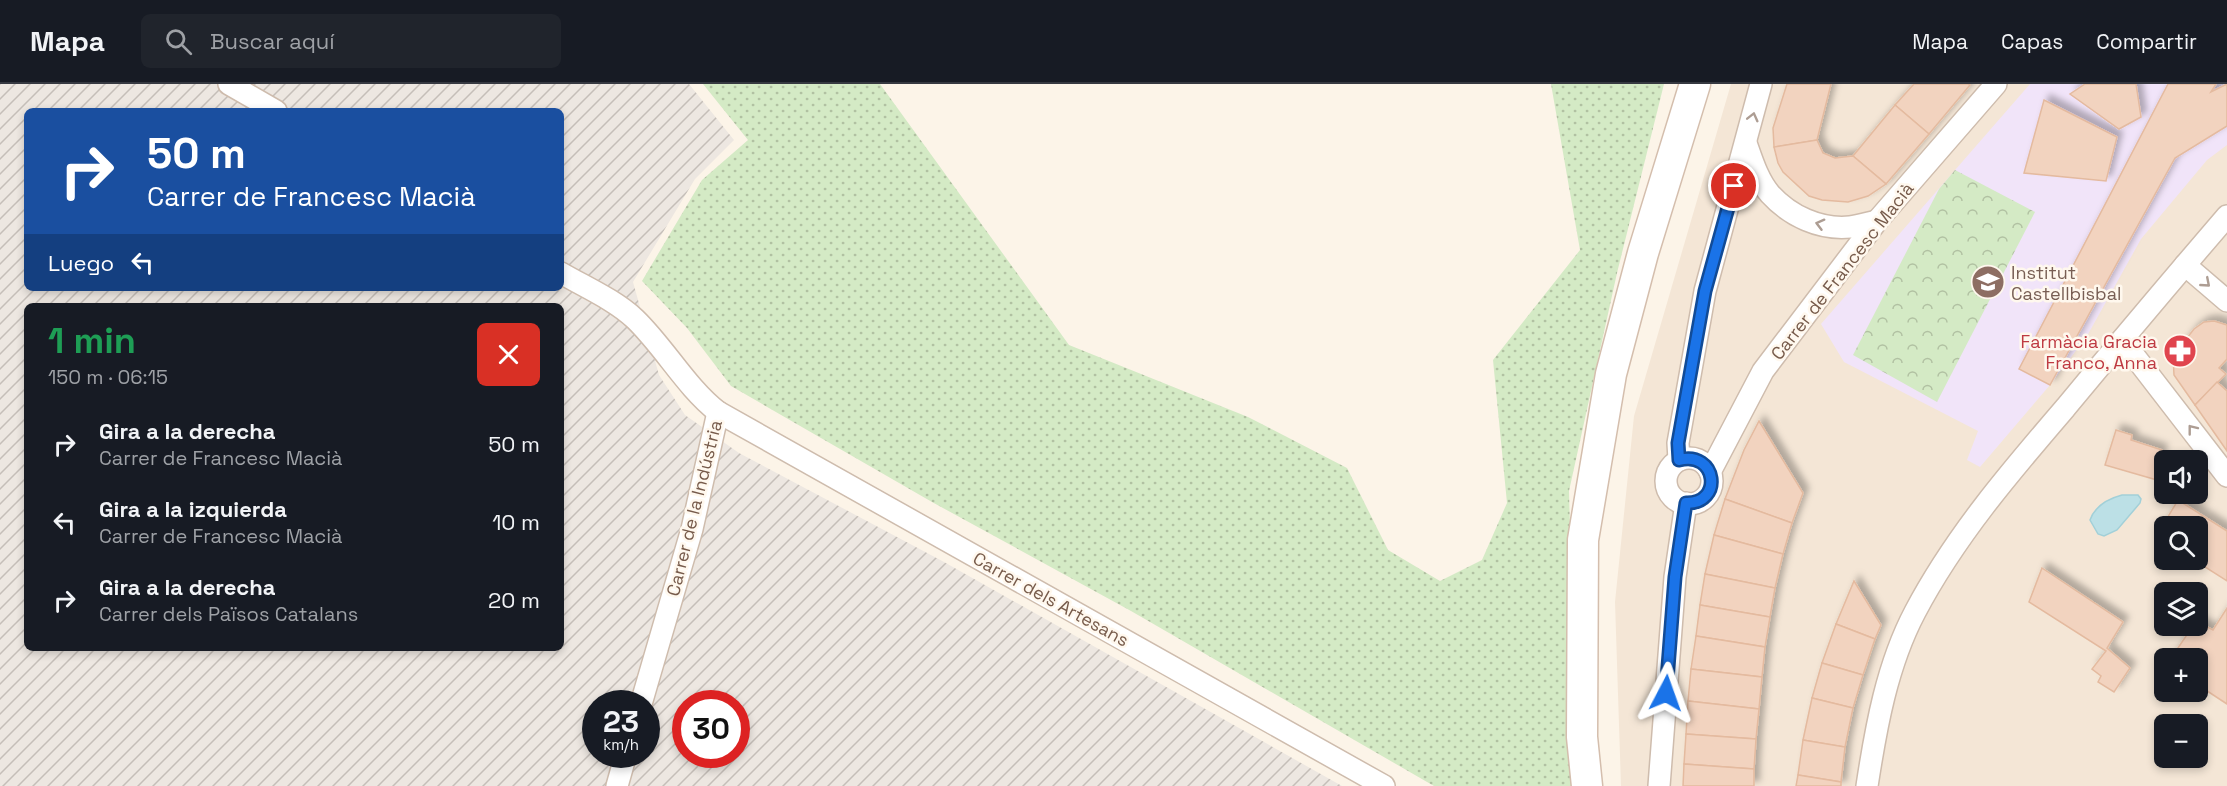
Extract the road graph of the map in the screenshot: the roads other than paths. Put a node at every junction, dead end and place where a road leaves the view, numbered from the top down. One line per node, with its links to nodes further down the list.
1 (228, 84): 5 (street)
2 (1695, 84): 22 (street)
3 (1761, 84): 6 (street, one-way to 3)
4 (1996, 84): 8 (street, Carrer de Francesc Macià)
5 (271, 108)
6 (1746, 143): 8 (street, one-way to 6); 14 (street)
7 (2227, 216): 9 (street)
8 (1877, 221): 15 (street, Carrer de Francesc Macià)
9 (2185, 265): 11 (street, one-way to 11); 12 (street)
10 (564, 275): 13 (street, Carrer de la Indústria)
11 (2227, 301)
12 (2122, 340): 16 (street, one-way to 12); 24 (street)
13 (718, 412): 18 (street, Carrer de la Indústria); 21 (street, Carrer dels Artesans)
14 (1679, 460): 15 (street); 17 (street)
15 (1710, 472): 17 (street, Carrer de Francesc Macià)
16 (2227, 476)
17 (1686, 503): 23 (street)
18 (645, 690)
19 (622, 768): 20 (street)
20 (617, 786)
21 (1384, 786)
22 (1587, 786)
23 (1659, 786)
24 (1867, 786)

